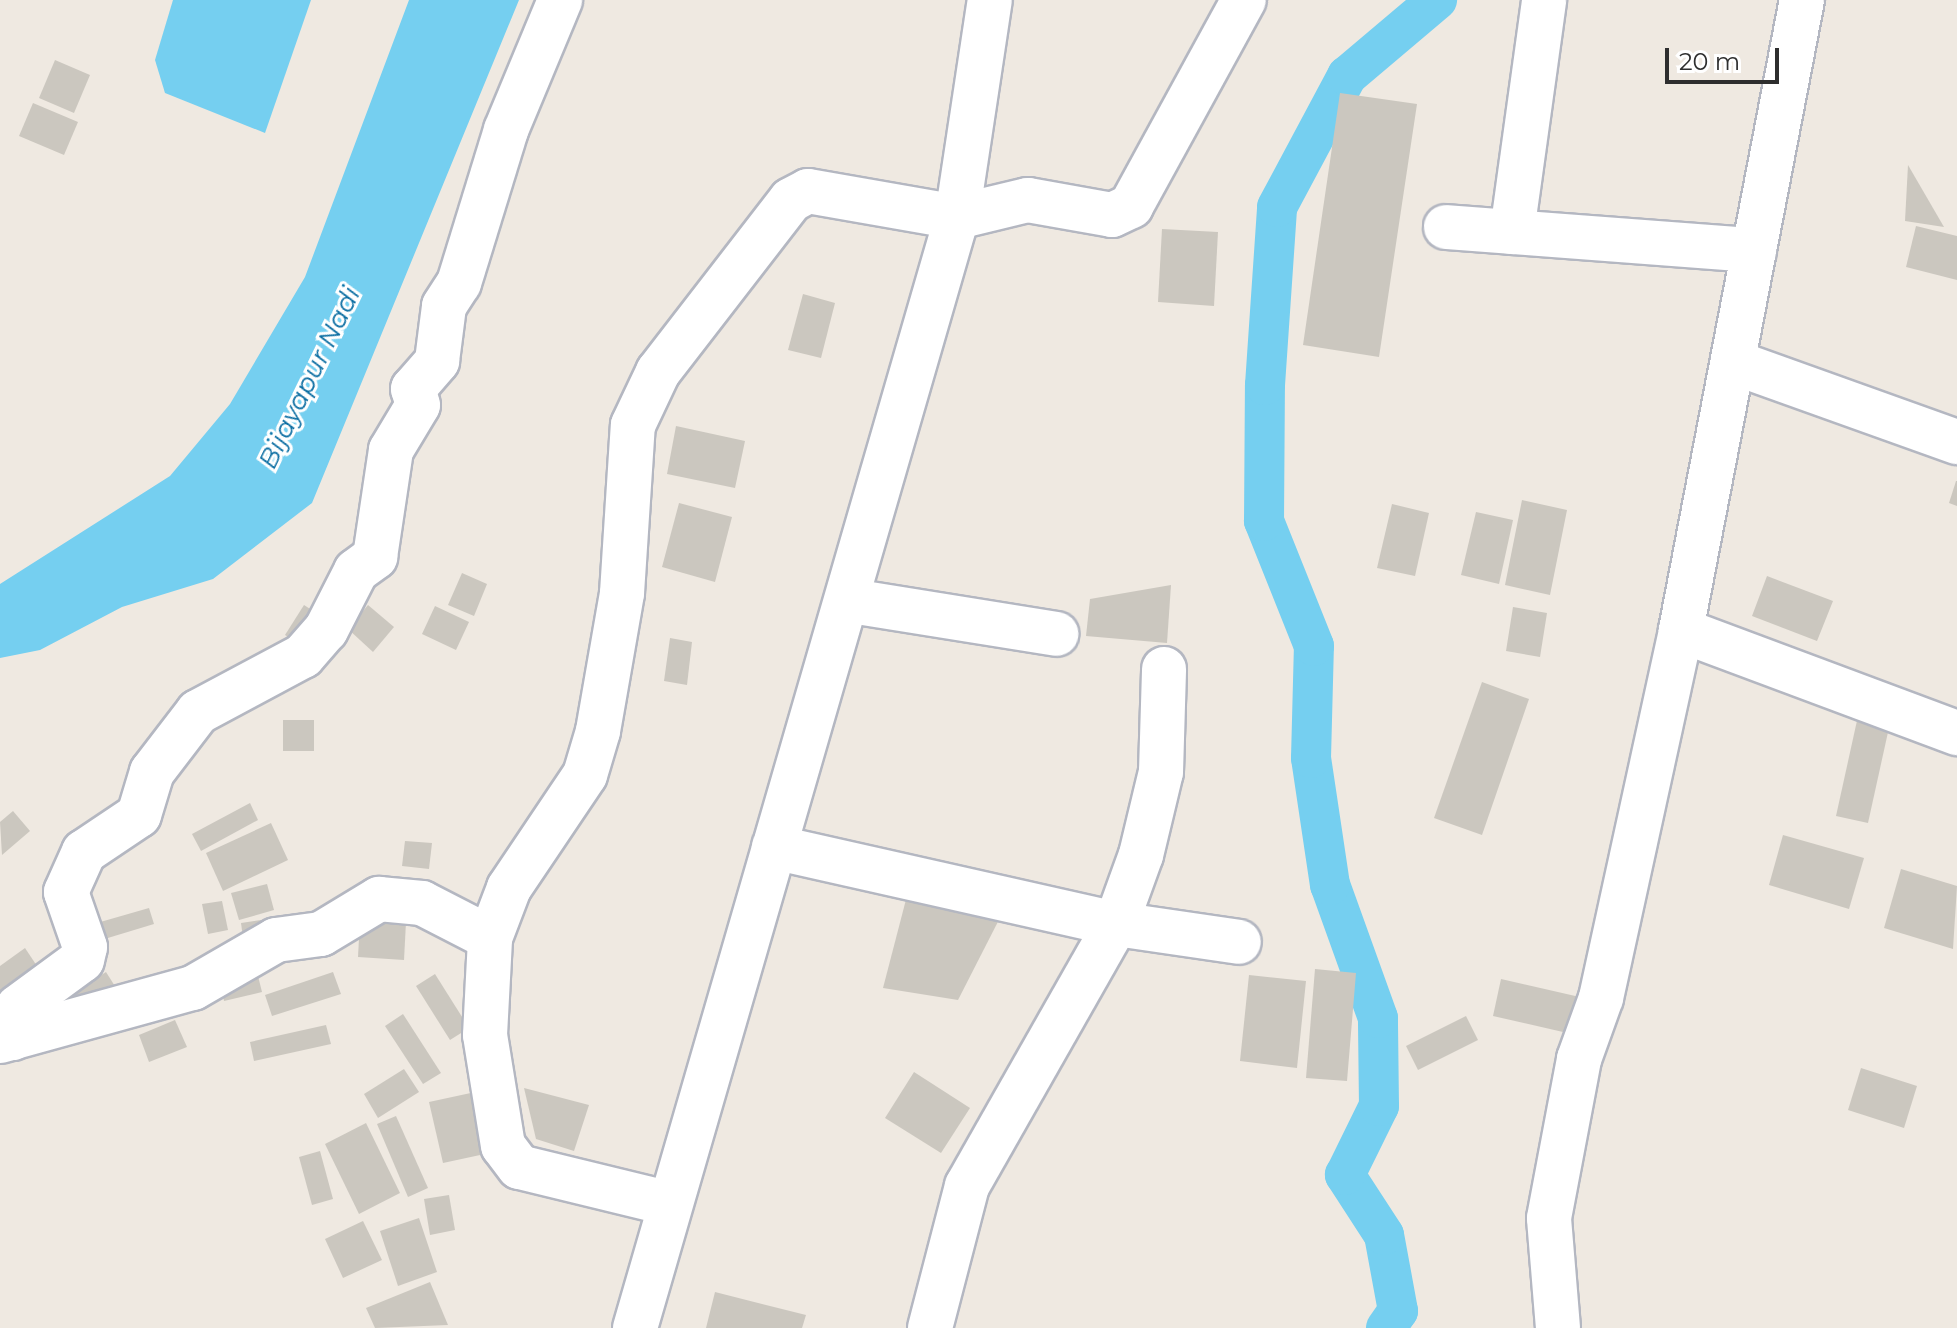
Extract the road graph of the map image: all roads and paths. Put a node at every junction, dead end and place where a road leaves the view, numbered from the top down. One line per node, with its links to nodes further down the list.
1 (560, 0): 21 (street)
2 (990, 0): 6 (street)
3 (1244, 0): 6 (street)
4 (1544, 0): 8 (street)
5 (1802, 0): 9 (street)
6 (957, 217): 12 (street); 19 (street)
7 (1446, 227): 8 (street)
8 (1512, 232): 9 (street)
9 (1754, 250): 10 (street)
10 (1733, 362): 11 (street); 13 (street)
11 (1957, 442)
12 (851, 601): 14 (street); 17 (street)
13 (1681, 630): 16 (street); 25 (street)
14 (1056, 634)
15 (1164, 669): 18 (street)
16 (1957, 733)
17 (774, 847): 18 (street); 22 (street)
18 (1116, 924): 20 (street); 24 (street)
19 (490, 938): 21 (street); 22 (street)
20 (1239, 942)
21 (7, 1040)
22 (667, 1203): 23 (street)
23 (635, 1328)
24 (930, 1328)
25 (1558, 1328)

